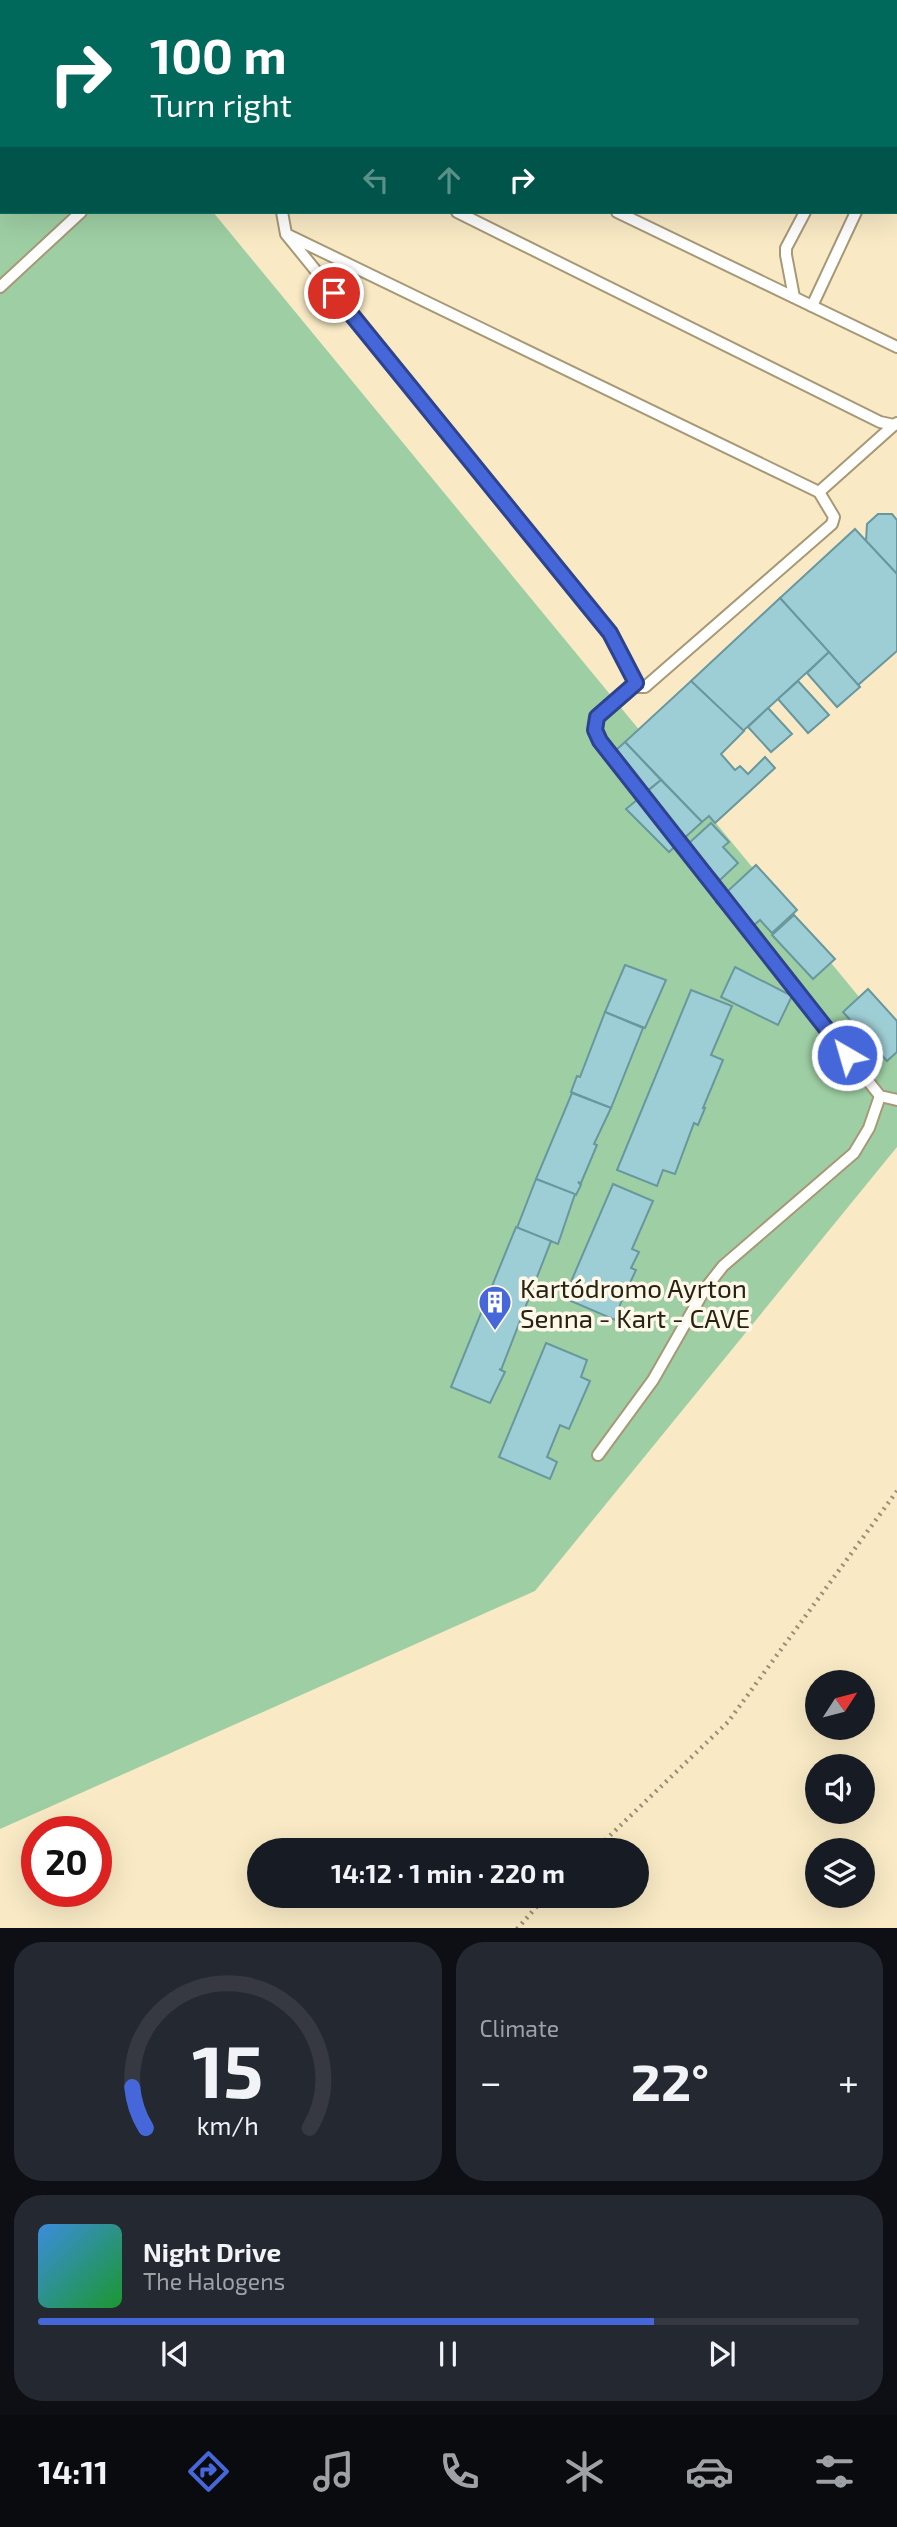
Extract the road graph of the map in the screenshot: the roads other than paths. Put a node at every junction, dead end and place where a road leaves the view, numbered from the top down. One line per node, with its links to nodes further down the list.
1 (79, 214): 8 (lane)
2 (282, 214): 7 (lane)
3 (461, 214): 12 (lane)
4 (621, 214): 9 (lane)
5 (804, 214): 9 (lane)
6 (855, 214): 10 (lane)
7 (286, 234): 13 (lane); 14 (lane)
8 (0, 287)
9 (794, 297): 10 (lane)
10 (812, 306): 11 (lane)
11 (897, 347)
12 (896, 424): 13 (lane)
13 (819, 492): 14 (lane)
14 (636, 683): 15 (lane)
15 (880, 1097): 16 (lane); 17 (lane)
16 (897, 1100)
17 (597, 1455)

